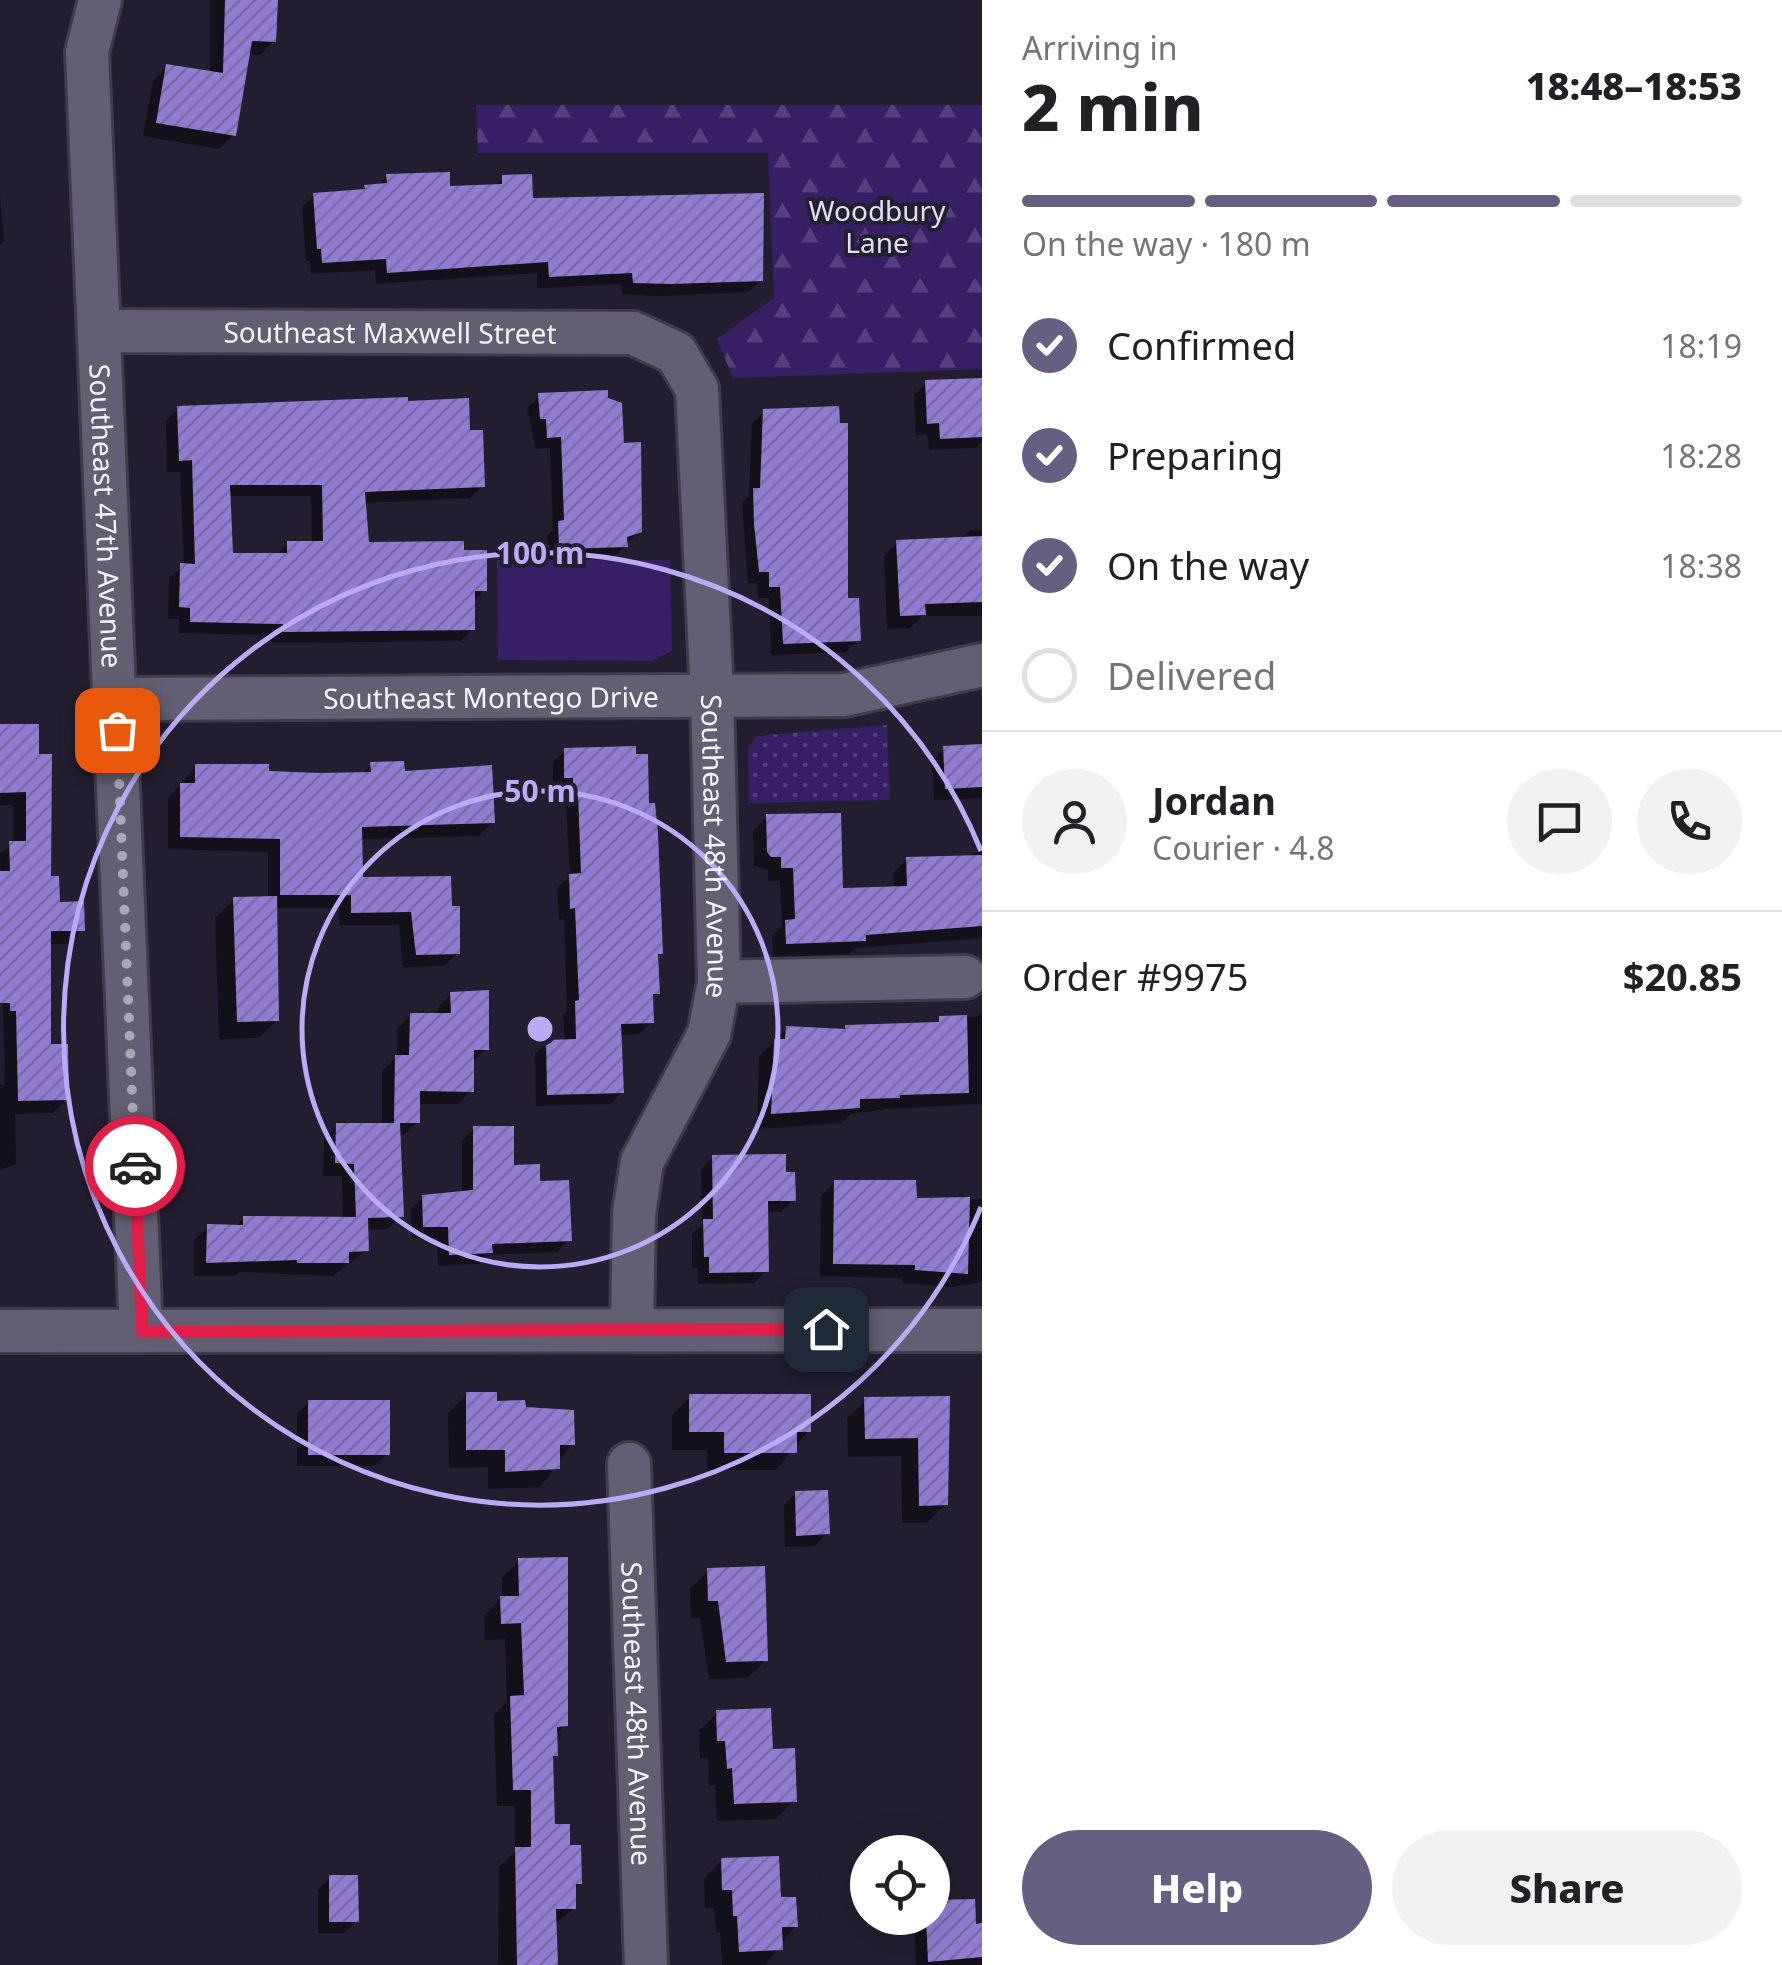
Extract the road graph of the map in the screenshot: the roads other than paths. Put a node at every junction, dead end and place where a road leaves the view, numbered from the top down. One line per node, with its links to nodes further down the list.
1 (100, 0): 2 (street, Southeast 47th Avenue)
2 (100, 331): 3 (street, Southeast Maxwell Street); 6 (street, Southeast 47th Avenue)
3 (676, 353): 5 (street, Southeast 48th Avenue)
4 (982, 665): 5 (street, Southeast Montego Drive)
5 (712, 694): 6 (street, Southeast Montego Drive); 8 (street, Southeast 48th Avenue)
6 (116, 699): 12 (street, Southeast 47th Avenue)
7 (965, 977): 8 (street)
8 (720, 982): 9 (street, Southeast 48th Avenue)
9 (632, 1328): 10 (street); 12 (street)
10 (982, 1330)
11 (0, 1332): 12 (street)
12 (142, 1332)
13 (629, 1464): 14 (street, Southeast 48th Avenue)
14 (646, 1965)

